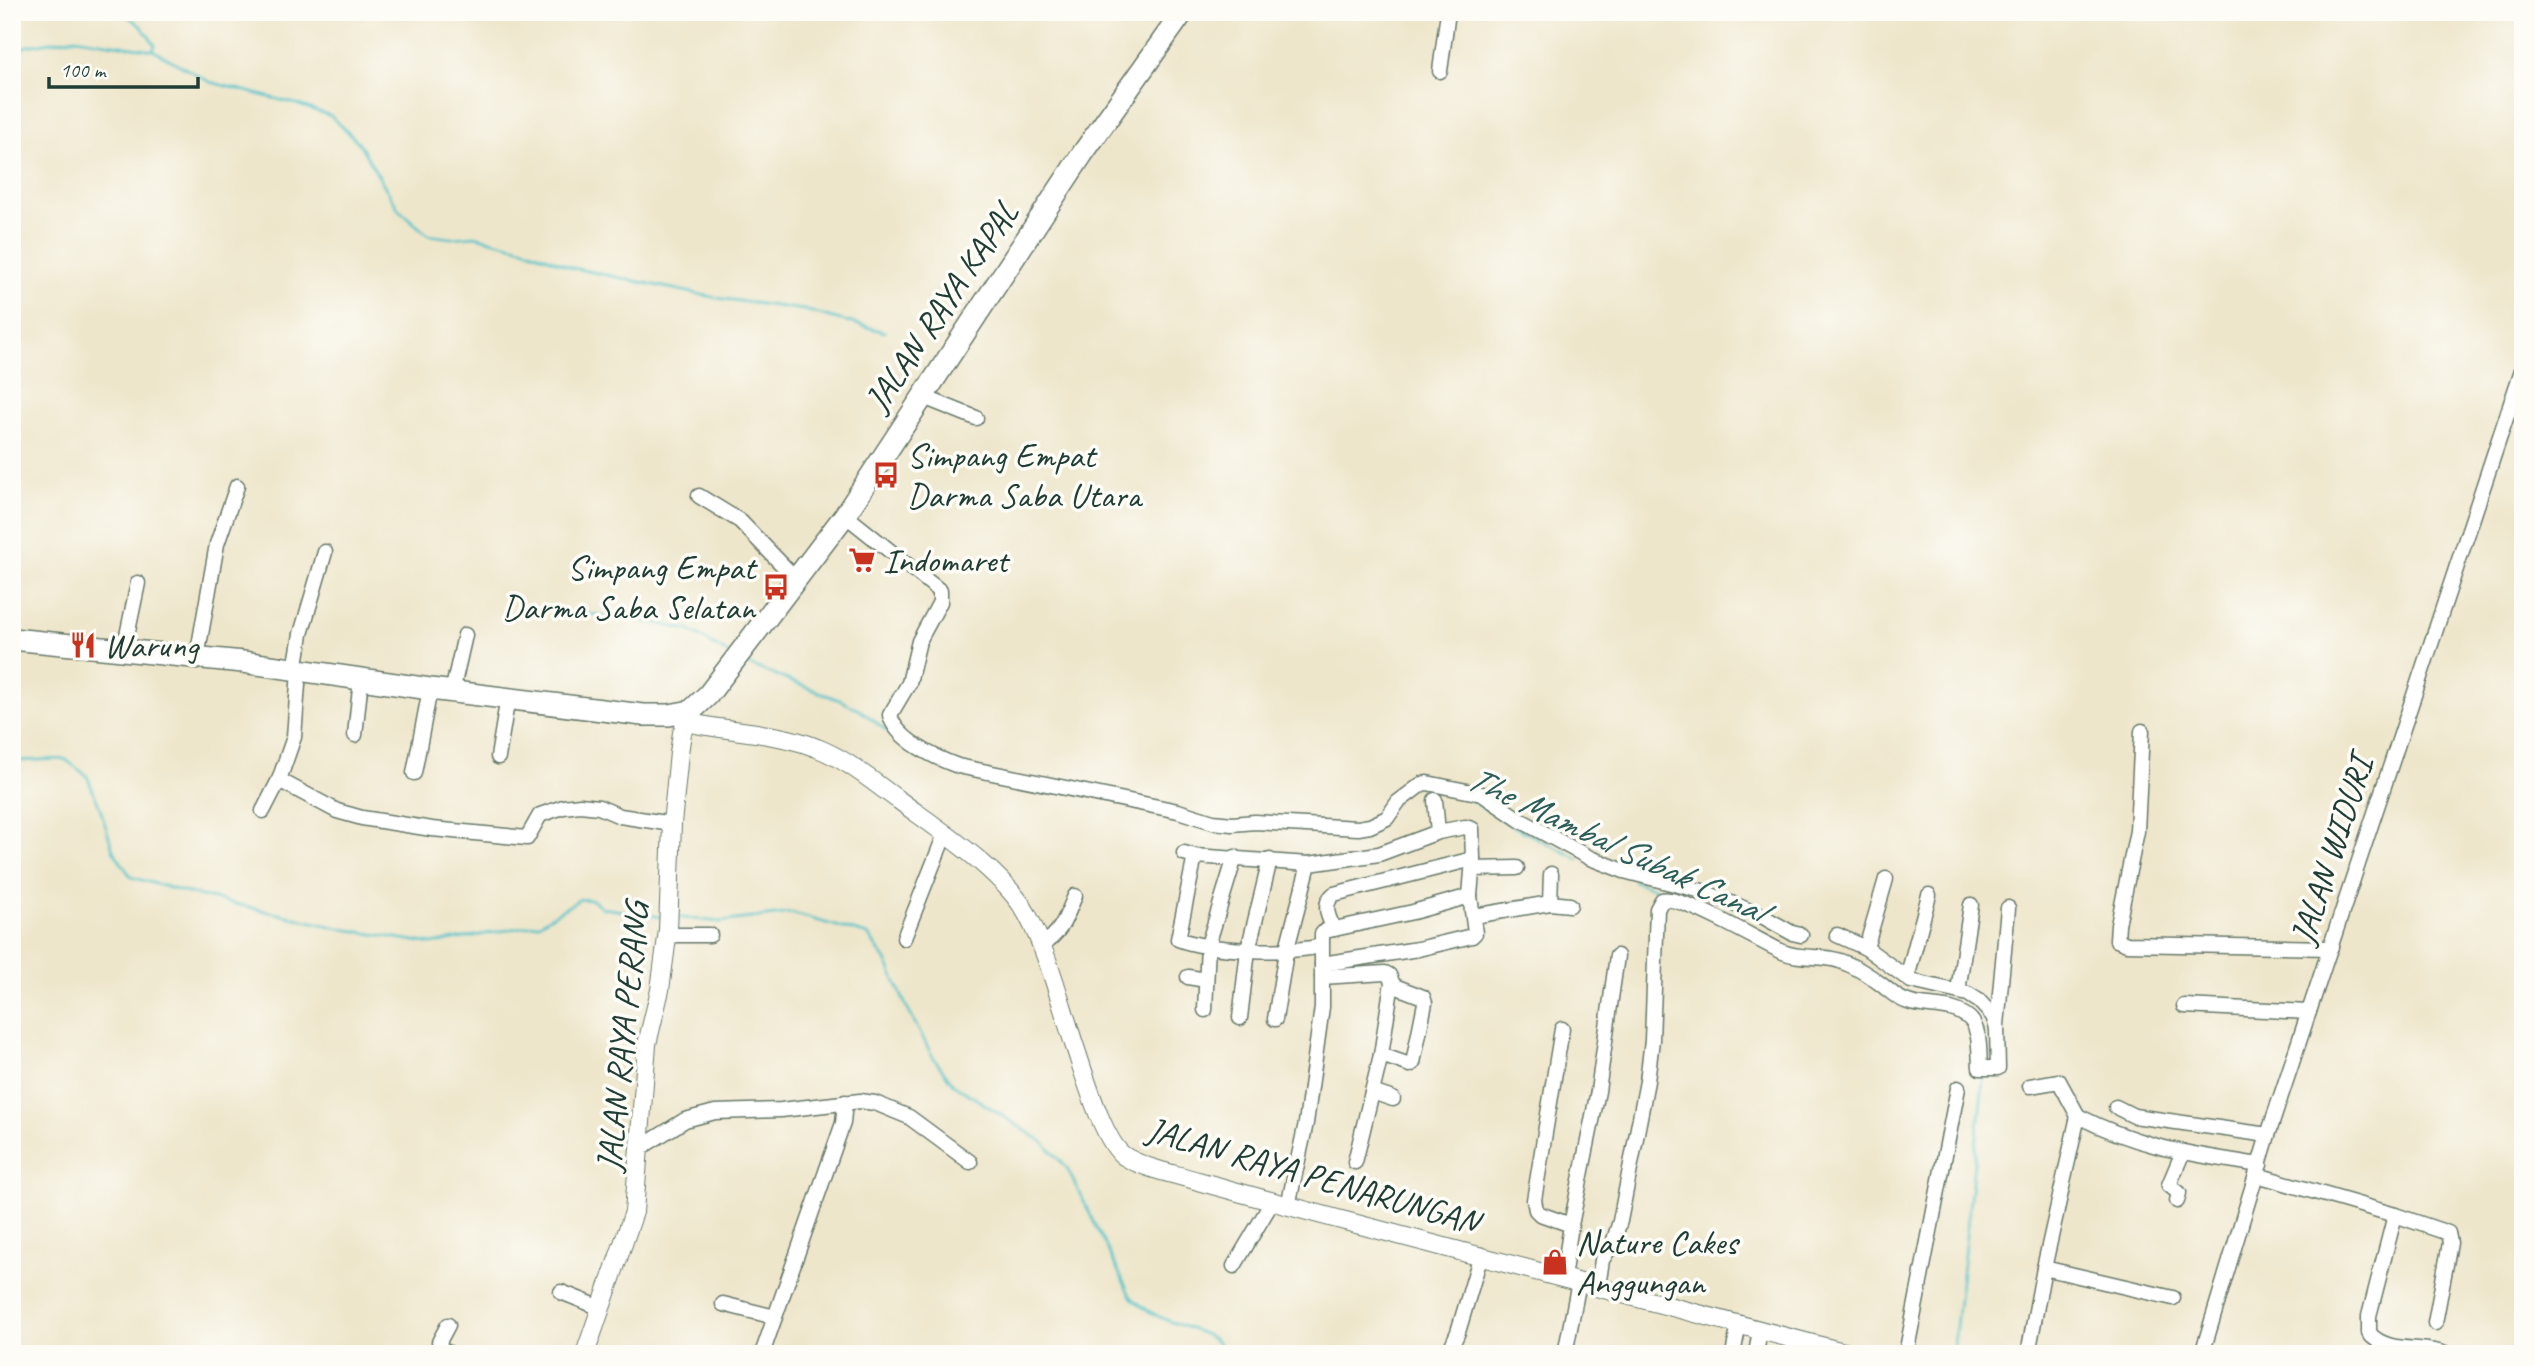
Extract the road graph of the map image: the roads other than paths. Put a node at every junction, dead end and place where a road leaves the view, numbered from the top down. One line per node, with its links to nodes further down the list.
1 (1183, 12): 5 (highway, JALAN RAYA KAPAL)
2 (1448, 12): 3 (street)
3 (1440, 71)
4 (2523, 367): 60 (street, JALAN WIDURI)
5 (921, 396): 6 (street); 9 (highway, JALAN RAYA KAPAL)
6 (976, 418)
7 (237, 486): 16 (street)
8 (699, 496): 11 (street)
9 (845, 514): 11 (highway, JALAN RAYA KAPAL); 44 (street)
10 (325, 552): 17 (street)
11 (795, 578): 22 (highway, JALAN RAYA KAPAL)
12 (138, 583): 15 (street)
13 (465, 635): 20 (street)
14 (12, 639): 15 (highway)
15 (124, 650): 16 (highway)
16 (197, 657): 17 (highway)
17 (297, 670): 18 (highway); 27 (street)
18 (361, 679): 19 (highway); 24 (street)
19 (430, 689): 20 (highway); 26 (street)
20 (452, 692): 21 (highway)
21 (508, 697): 22 (highway); 25 (street)
22 (685, 718): 30 (main road, JALAN RAYA PERANG); 32 (main road, JALAN RAYA PENARUNGAN)
23 (2142, 732): 60 (street)
24 (355, 734)
25 (498, 757)
26 (414, 773)
27 (279, 780): 29 (street); 30 (street)
28 (1436, 800): 31 (street)
29 (263, 811)
30 (672, 824): 51 (main road, JALAN RAYA PERANG)
31 (1438, 832): 35 (street); 36 (street)
32 (945, 834): 55 (street); 56 (main road, JALAN RAYA PENARUNGAN)
33 (1235, 858): 34 (street); 57 (street); 57 (street)
34 (1269, 860): 35 (street); 61 (street)
35 (1309, 863): 62 (street)
36 (1473, 864): 37 (street); 42 (street); 50 (street)
37 (1517, 868)
38 (1551, 874): 43 (street)
39 (1886, 879): 59 (street)
40 (1928, 895): 66 (street)
41 (1075, 896): 56 (street)
42 (1470, 896): 48 (street); 50 (street)
43 (1550, 903): 45 (street); 48 (street)
44 (1730, 904): 49 (street); 53 (street)
45 (1570, 905)
46 (1971, 905): 69 (street)
47 (2008, 908): 76 (street)
48 (1474, 916): 64 (street)
49 (1722, 922): 76 (street); 99 (street)
50 (1334, 929): 58 (street)
51 (668, 933): 52 (street); 86 (main road, JALAN RAYA PERANG)
52 (710, 935)
53 (1801, 935)
54 (1837, 935): 59 (street)
55 (904, 938)
56 (1042, 944): 92 (main road, JALAN RAYA PENARUNGAN)
57 (1208, 945): 61 (street); 67 (street)
58 (1321, 946): 62 (street); 64 (street)
59 (1866, 948): 66 (street)
60 (2331, 948): 72 (street, JALAN WIDURI)
61 (1248, 950): 62 (street); 73 (street)
62 (1286, 951): 74 (street)
63 (1617, 956): 94 (street)
64 (1322, 970): 68 (street); 92 (street)
65 (1188, 977): 67 (street)
66 (1907, 978): 69 (street)
67 (1206, 980): 71 (street)
68 (1392, 985): 77 (street); 77 (street)
69 (1958, 991): 76 (street)
70 (2183, 1006): 72 (street)
71 (1205, 1010)
72 (2309, 1012): 85 (street, JALAN WIDURI)
73 (1240, 1018)
74 (1275, 1019)
75 (1562, 1029): 94 (street)
76 (1997, 1029)
77 (1381, 1055): 80 (street)
78 (2030, 1086): 84 (street)
79 (1958, 1088): 119 (street)
80 (1372, 1092): 81 (street); 89 (street)
81 (1393, 1099)
82 (845, 1102): 86 (street); 88 (street); 104 (street)
83 (2116, 1107): 85 (street)
84 (2078, 1116): 87 (street); 97 (street)
85 (2268, 1135): 90 (street, JALAN WIDURI)
86 (640, 1148): 103 (main road, JALAN RAYA PERANG)
87 (2182, 1154): 90 (street); 91 (street)
88 (970, 1162)
89 (1355, 1162)
90 (2258, 1170): 93 (street); 121 (street, JALAN WIDURI)
91 (2177, 1201)
92 (1279, 1204): 95 (main road, JALAN RAYA PENARUNGAN); 96 (street)
93 (2395, 1215): 105 (street); 122 (street)
94 (1571, 1225): 98 (street)
95 (1480, 1255): 98 (main road, JALAN RAYA PENARUNGAN); 114 (street)
96 (1234, 1266)
97 (2044, 1268): 101 (street); 120 (street)
98 (1571, 1280): 99 (main road, JALAN RAYA PENARUNGAN); 115 (street)
99 (1598, 1287): 106 (main road, JALAN RAYA PENARUNGAN)
100 (561, 1292): 103 (street)
101 (2173, 1298)
102 (723, 1304): 104 (street)
103 (601, 1308): 112 (main road, JALAN RAYA PERANG)
104 (775, 1317): 113 (street)
105 (2435, 1323)
106 (1739, 1324): 108 (main road, JALAN RAYA PENARUNGAN); 116 (street)
107 (448, 1325): 111 (street)
108 (1760, 1330): 109 (main road, JALAN RAYA PENARUNGAN); 117 (street)
109 (1794, 1347): 110 (main road, JALAN RAYA PENARUNGAN)
110 (1820, 1350): 118 (main road, JALAN RAYA PENARUNGAN)
111 (451, 1354)
112 (585, 1354)
113 (762, 1354)
114 (1448, 1354)
115 (1565, 1354)
116 (1733, 1354)
117 (1756, 1354)
118 (1851, 1354)
119 (1906, 1354)
120 (2028, 1354)
121 (2202, 1354)
122 (2445, 1354)

